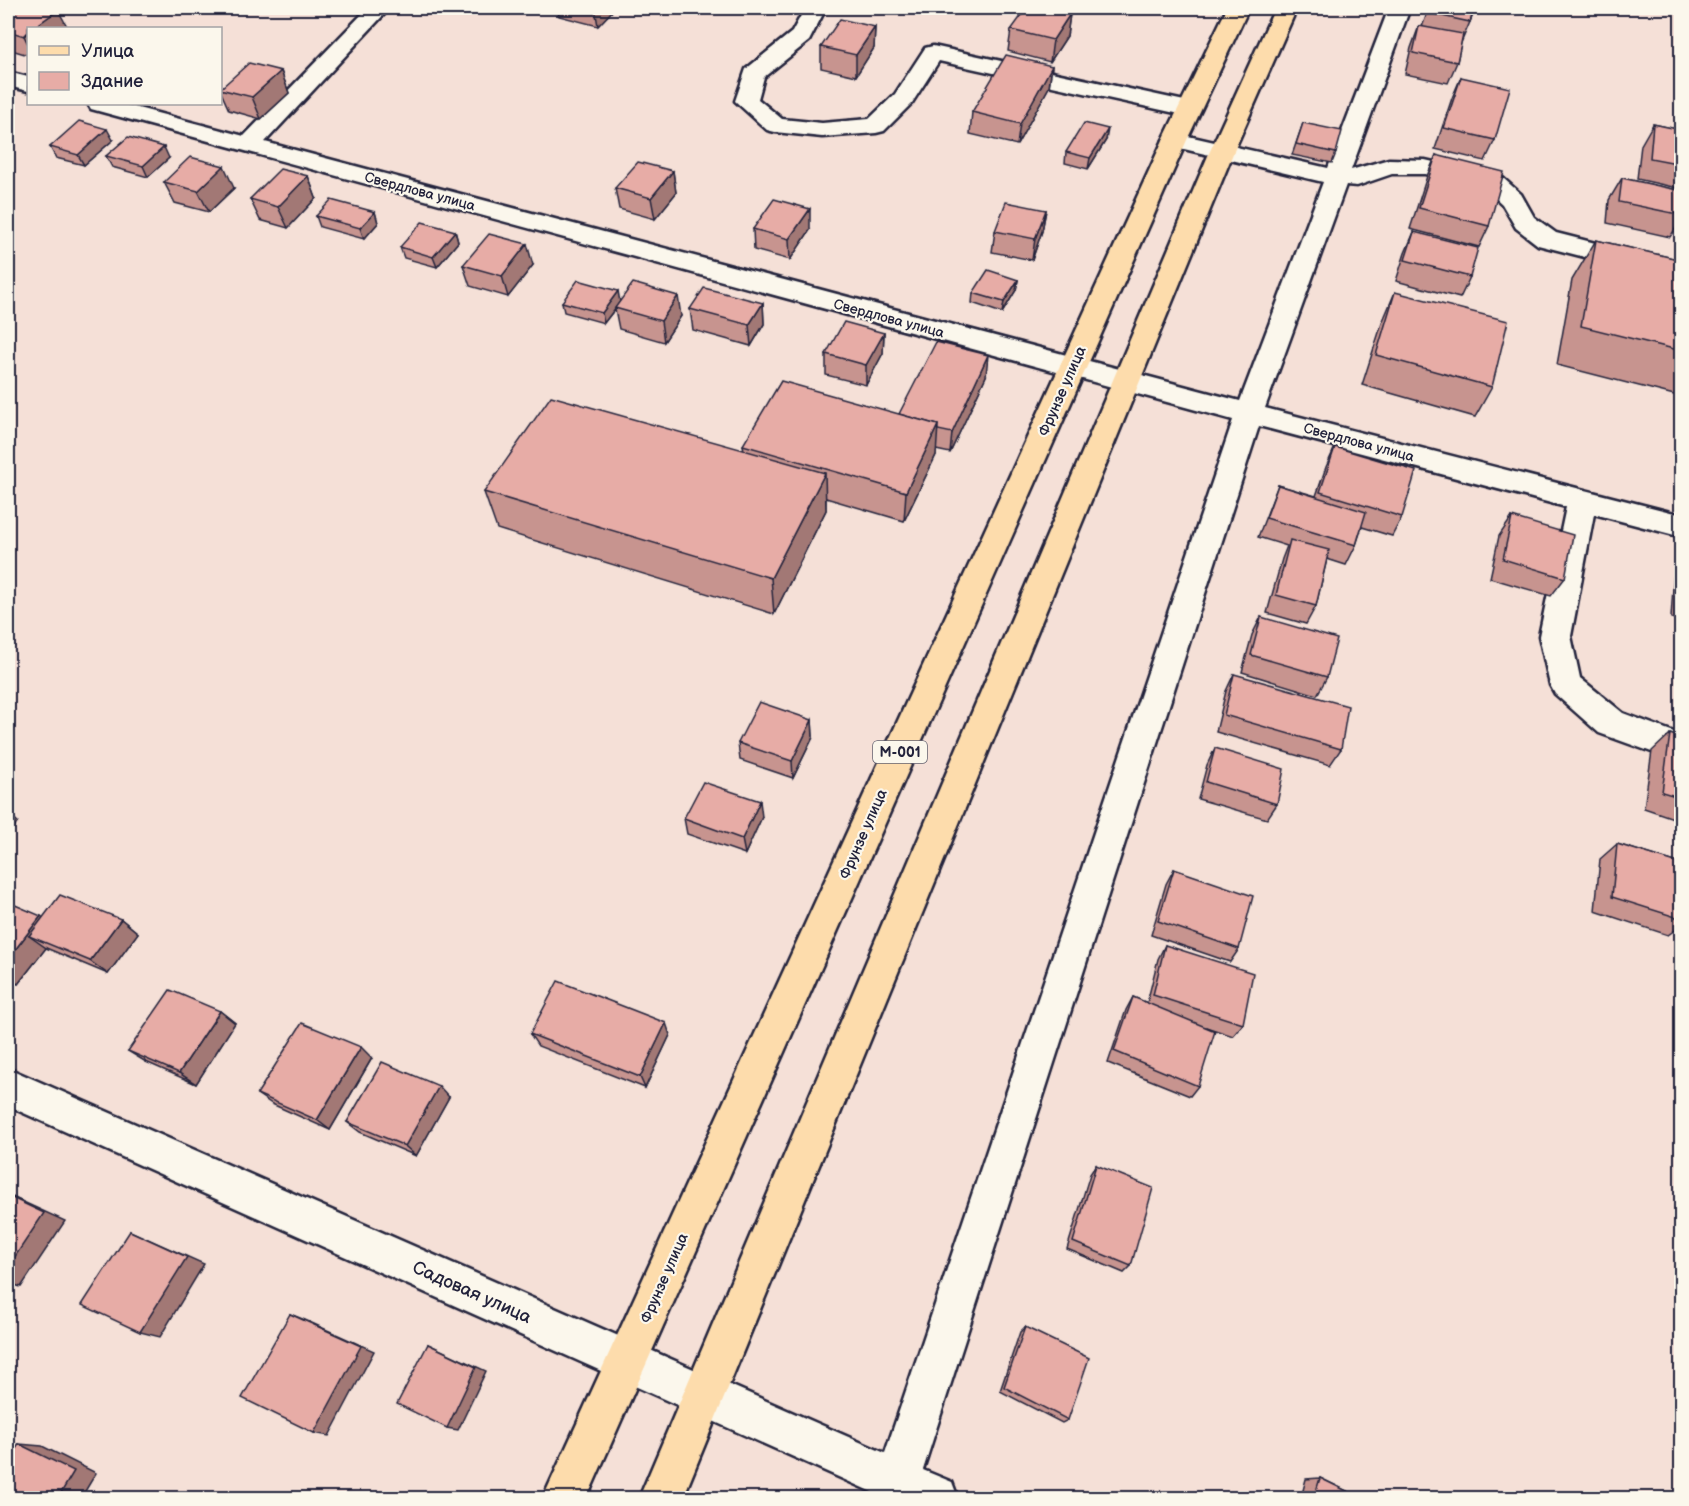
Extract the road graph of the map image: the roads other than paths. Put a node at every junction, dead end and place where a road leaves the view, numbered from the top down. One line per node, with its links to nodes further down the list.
1 (379, 8): 11 (street)
2 (815, 8): 9 (street)
3 (1238, 8): 9 (main road, Фрунзе улица / M-001)
4 (1286, 8): 12 (main road)
5 (1399, 8): 13 (street)
6 (8, 79): 7 (street)
7 (27, 84)
8 (103, 105): 11 (street, Свердлова улица)
9 (1189, 109): 10 (main road, Фрунзе улица / M-001)
10 (1175, 140): 12 (street); 15 (main road, Фрунзе улица / M-001)
11 (250, 144): 15 (street, Свердлова улица)
12 (1222, 151): 13 (street); 16 (main road)
13 (1334, 177): 14 (street); 17 (street)
14 (1682, 274)
15 (1072, 367): 16 (street, Свердлова улица); 22 (main road, Фрунзе улица / M-001)
16 (1126, 382): 17 (street, Свердлова улица); 23 (main road)
17 (1249, 413): 18 (street, Свердлова улица); 24 (street)
18 (1582, 500): 19 (street, Свердлова улица); 20 (street)
19 (1682, 526)
20 (1682, 749)
21 (8, 1087): 22 (street, Садовая улица)
22 (627, 1360): 23 (street, Садовая улица); 25 (main road, Фрунзе улица / M-001)
23 (705, 1394): 24 (street, Садовая улица); 26 (main road)
24 (895, 1490): 27 (street, Садовая улица)
25 (565, 1498)
26 (661, 1498)
27 (936, 1498)

